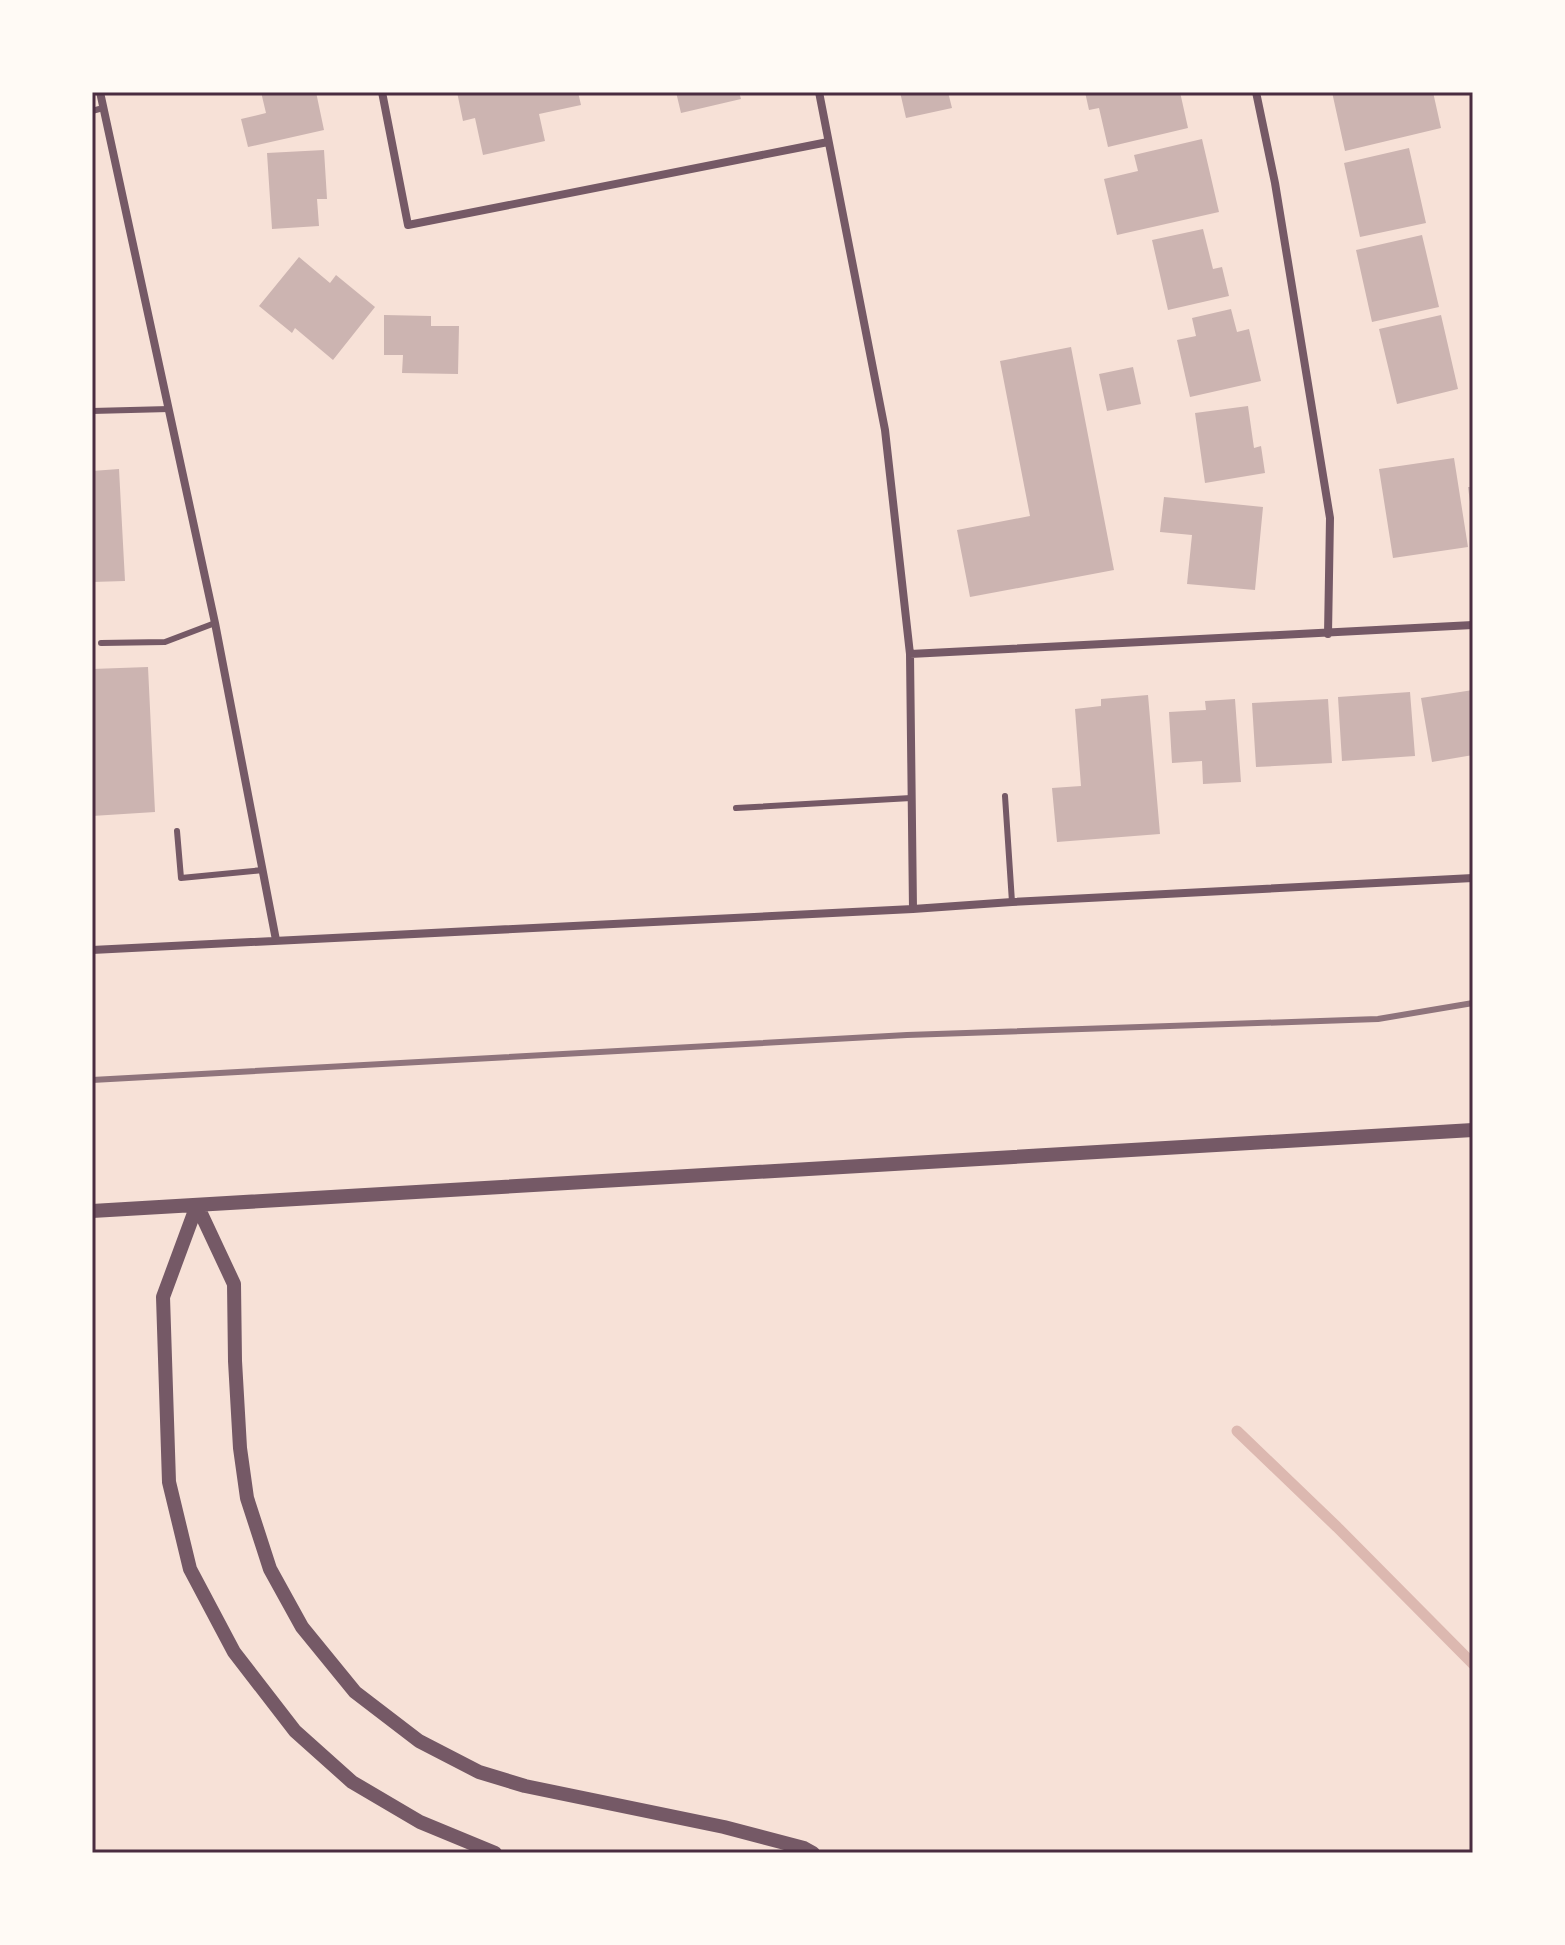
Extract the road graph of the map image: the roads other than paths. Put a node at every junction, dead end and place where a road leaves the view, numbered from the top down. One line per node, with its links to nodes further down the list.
1 (100, 92): 5 (street)
2 (382, 92): 7 (street)
3 (819, 92): 7 (street)
4 (1256, 92): 12 (street)
5 (103, 108): 6 (lane); 8 (street)
6 (92, 111)
7 (828, 142): 14 (street)
8 (169, 409): 9 (lane); 10 (street)
9 (92, 411)
10 (215, 623): 13 (lane); 19 (street)
11 (1473, 625): 12 (street)
12 (1328, 634): 14 (street)
13 (101, 643)
14 (910, 654): 16 (street)
15 (1005, 796): 21 (lane)
16 (911, 798): 17 (lane); 22 (street)
17 (736, 808)
18 (177, 831): 19 (lane)
19 (263, 870): 23 (street)
20 (1473, 878): 21 (street)
21 (1012, 902): 22 (street)
22 (913, 909): 23 (street)
23 (276, 940): 24 (street)
24 (92, 950)
25 (1473, 1130): 26 (street)
26 (197, 1205): 27 (street); 28 (street); 29 (street)
27 (92, 1211)
28 (495, 1853)
29 (813, 1853)

